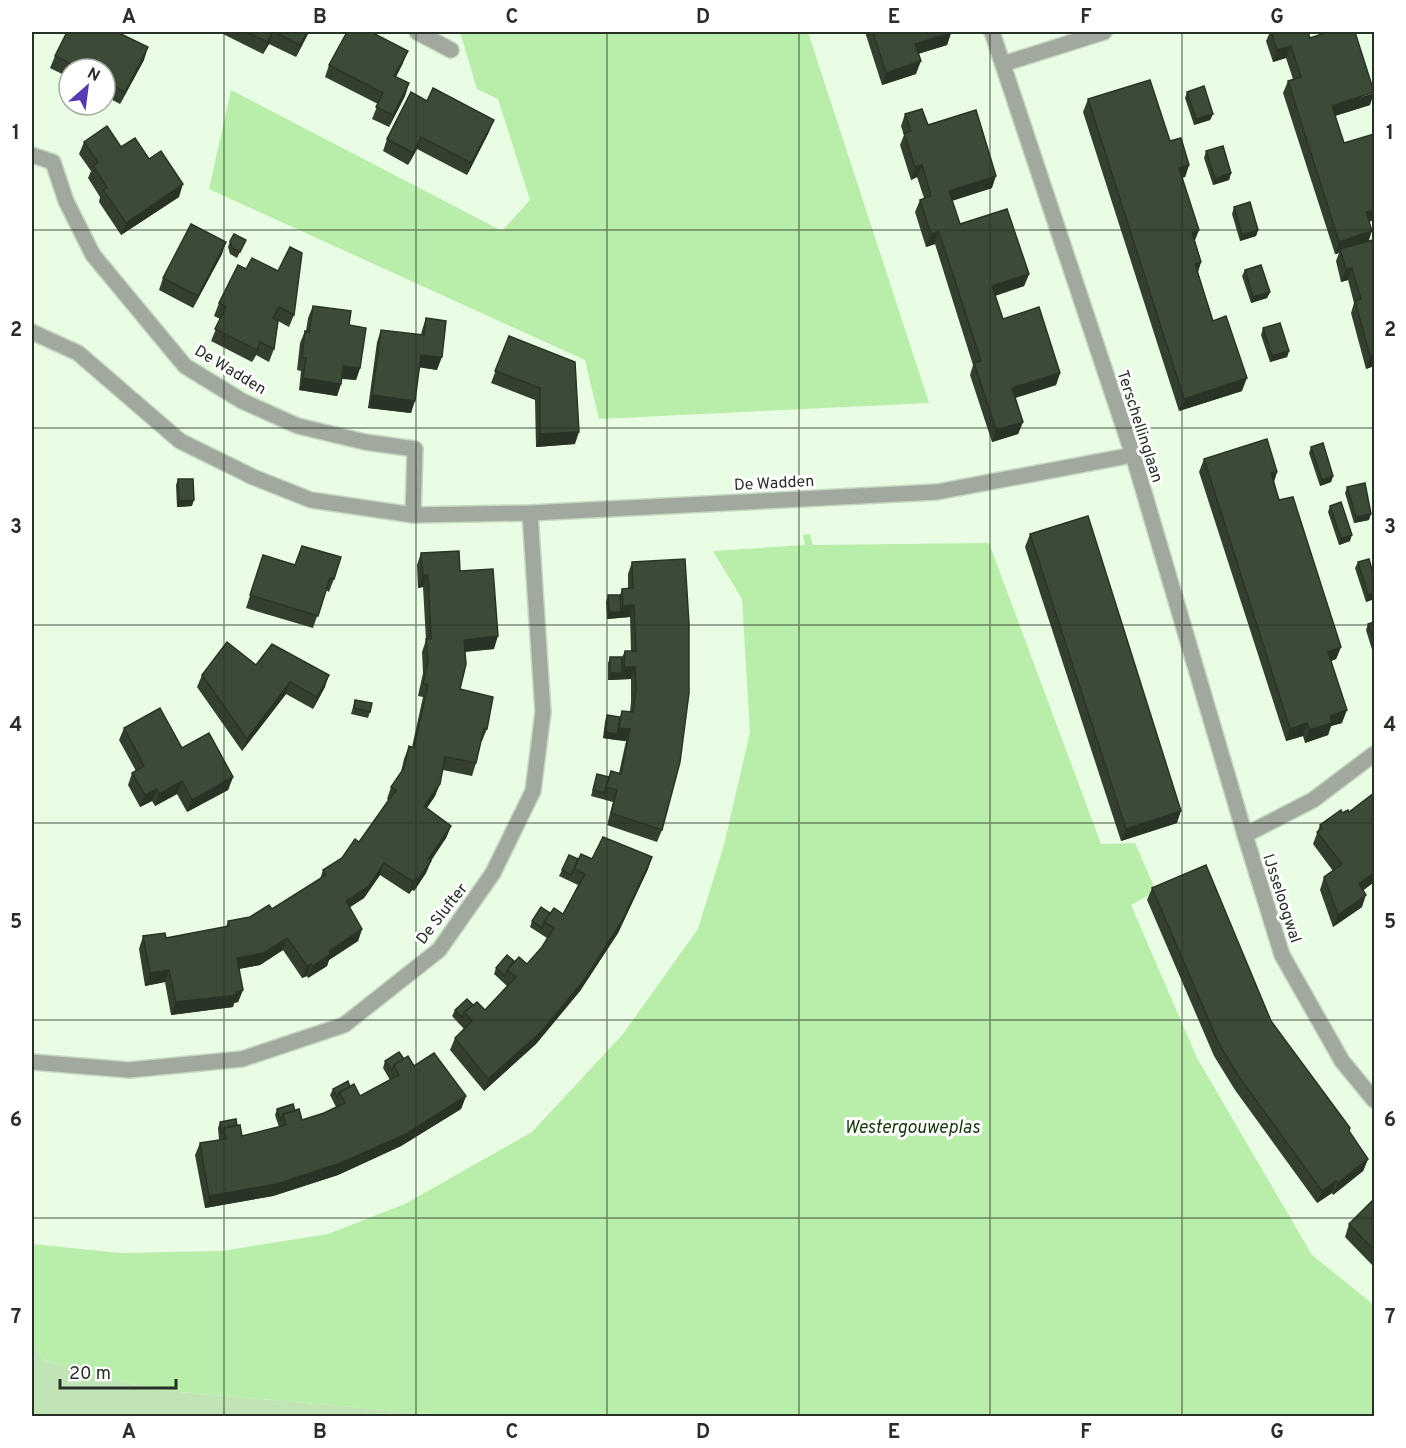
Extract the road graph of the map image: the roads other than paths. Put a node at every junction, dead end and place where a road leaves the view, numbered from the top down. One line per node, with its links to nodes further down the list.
1 (417, 32): 4 (street)
2 (992, 32): 5 (street, Terschellinglaan)
3 (1104, 32): 5 (street)
4 (451, 50)
5 (1003, 64): 8 (street, Terschellinglaan)
6 (32, 155): 10 (street, De Wadden)
7 (32, 332): 10 (street, De Wadden)
8 (1133, 455): 9 (street, De Wadden); 12 (street, Terschellinglaan)
9 (530, 513): 10 (street, De Wadden); 13 (street, De Slufter)
10 (413, 515)
11 (1374, 754): 12 (street)
12 (1245, 835): 14 (street, IJsseloogwal)
13 (32, 1062)
14 (1374, 1100)

